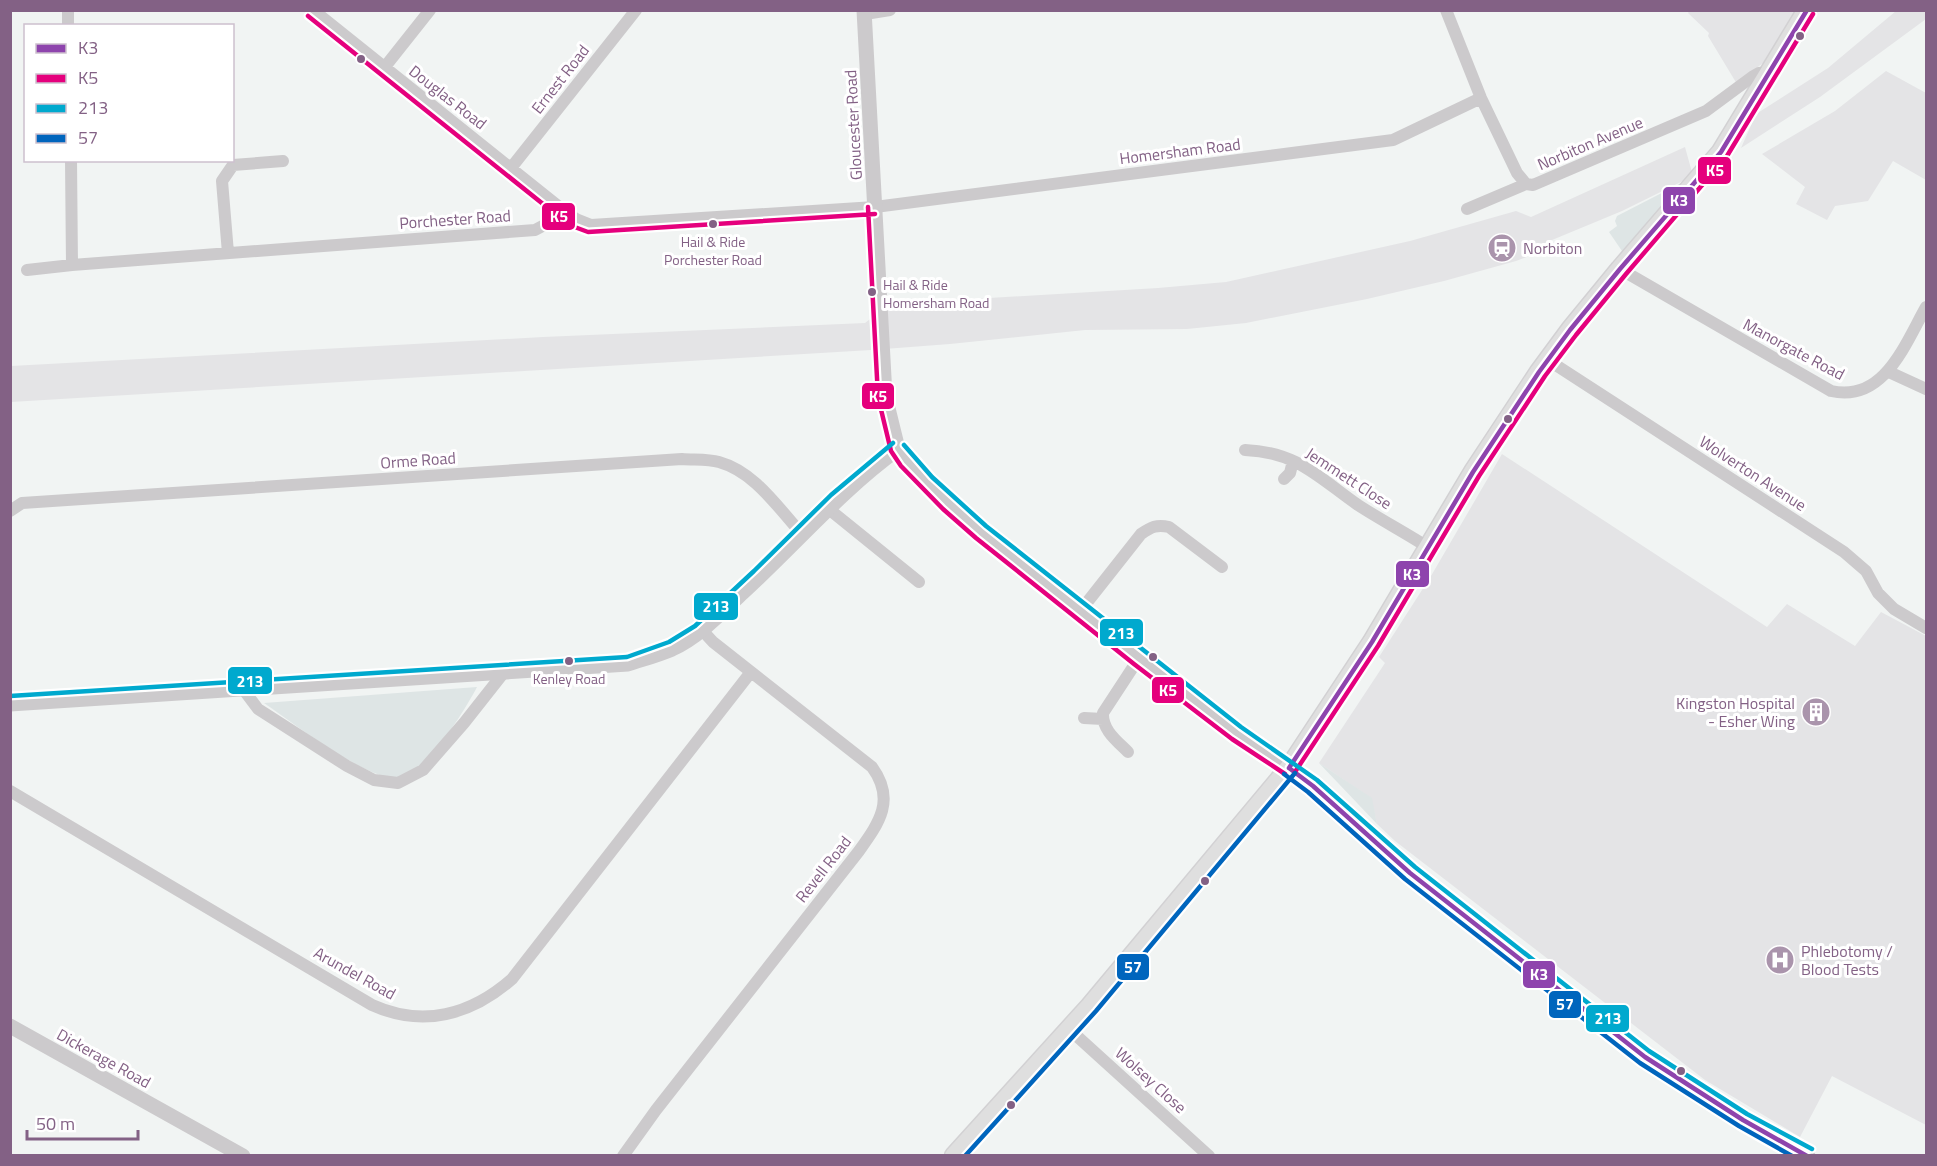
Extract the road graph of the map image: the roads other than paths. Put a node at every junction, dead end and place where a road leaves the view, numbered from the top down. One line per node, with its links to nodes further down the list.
1 (313, 10): 8 (street, Douglas Road)
2 (430, 10): 8 (street)
3 (636, 10): 13 (street, Ernest Road)
4 (890, 10): 7 (street)
5 (1446, 10): 10 (street, Norbiton Avenue)
6 (1807, 10): 9 (main road)
7 (864, 12): 15 (street, Gloucester Road)
8 (384, 68): 13 (street, Douglas Road)
9 (1770, 72): 14 (street, Norbiton Avenue); 20 (main road)
10 (1481, 98): 14 (street, Norbiton Avenue); 15 (street, Homersham Road)
11 (283, 161): 18 (street)
12 (71, 162): 19 (street)
13 (511, 168): 17 (street, Douglas Road)
14 (1526, 184): 16 (street)
15 (875, 207): 17 (street); 26 (street, Gloucester Road)
16 (1467, 209)
17 (563, 210): 18 (street, Porchester Road)
18 (228, 253): 19 (street, Porchester Road)
19 (72, 265): 21 (street, Porchester Road)
20 (1620, 269): 23 (main road); 24 (street, Manorgate Road)
21 (27, 270)
22 (1926, 307): 24 (street, Manorgate Road)
23 (1548, 360): 33 (main road); 37 (street, Wolverton Avenue)
24 (1889, 372): 25 (street)
25 (1926, 390)
26 (898, 449): 30 (street); 36 (street, Gloucester Road)
27 (1245, 450): 28 (street, Jemmett Close)
28 (1293, 461): 29 (street); 33 (street, Jemmett Close)
29 (1284, 479)
30 (830, 510): 32 (street); 35 (street)
31 (10, 511): 32 (street, Orme Road)
32 (802, 534): 38 (street)
33 (1429, 548): 47 (main road)
34 (1222, 567): 36 (street)
35 (919, 582)
36 (1081, 609): 39 (street, Gloucester Road)
37 (1926, 628)
38 (702, 630): 40 (street); 41 (street, Revell Road)
39 (1139, 658): 45 (street); 47 (street, Gloucester Road)
40 (505, 671): 42 (street); 42 (street)
41 (751, 672): 48 (street, Arundel Road); 52 (street, Revell Road)
42 (243, 689): 43 (street)
43 (10, 704)
44 (1084, 718): 45 (street)
45 (1103, 718): 46 (street)
46 (1128, 752)
47 (1289, 768): 49 (main road); 55 (street, Gloucester Road)
48 (10, 790)
49 (1069, 1029): 53 (main road); 54 (street, Wolsey Close)
50 (12, 1031): 51 (street, Dickerage Road)
51 (243, 1155)
52 (623, 1155)
53 (954, 1155)
54 (1209, 1155)
55 (1808, 1155)

